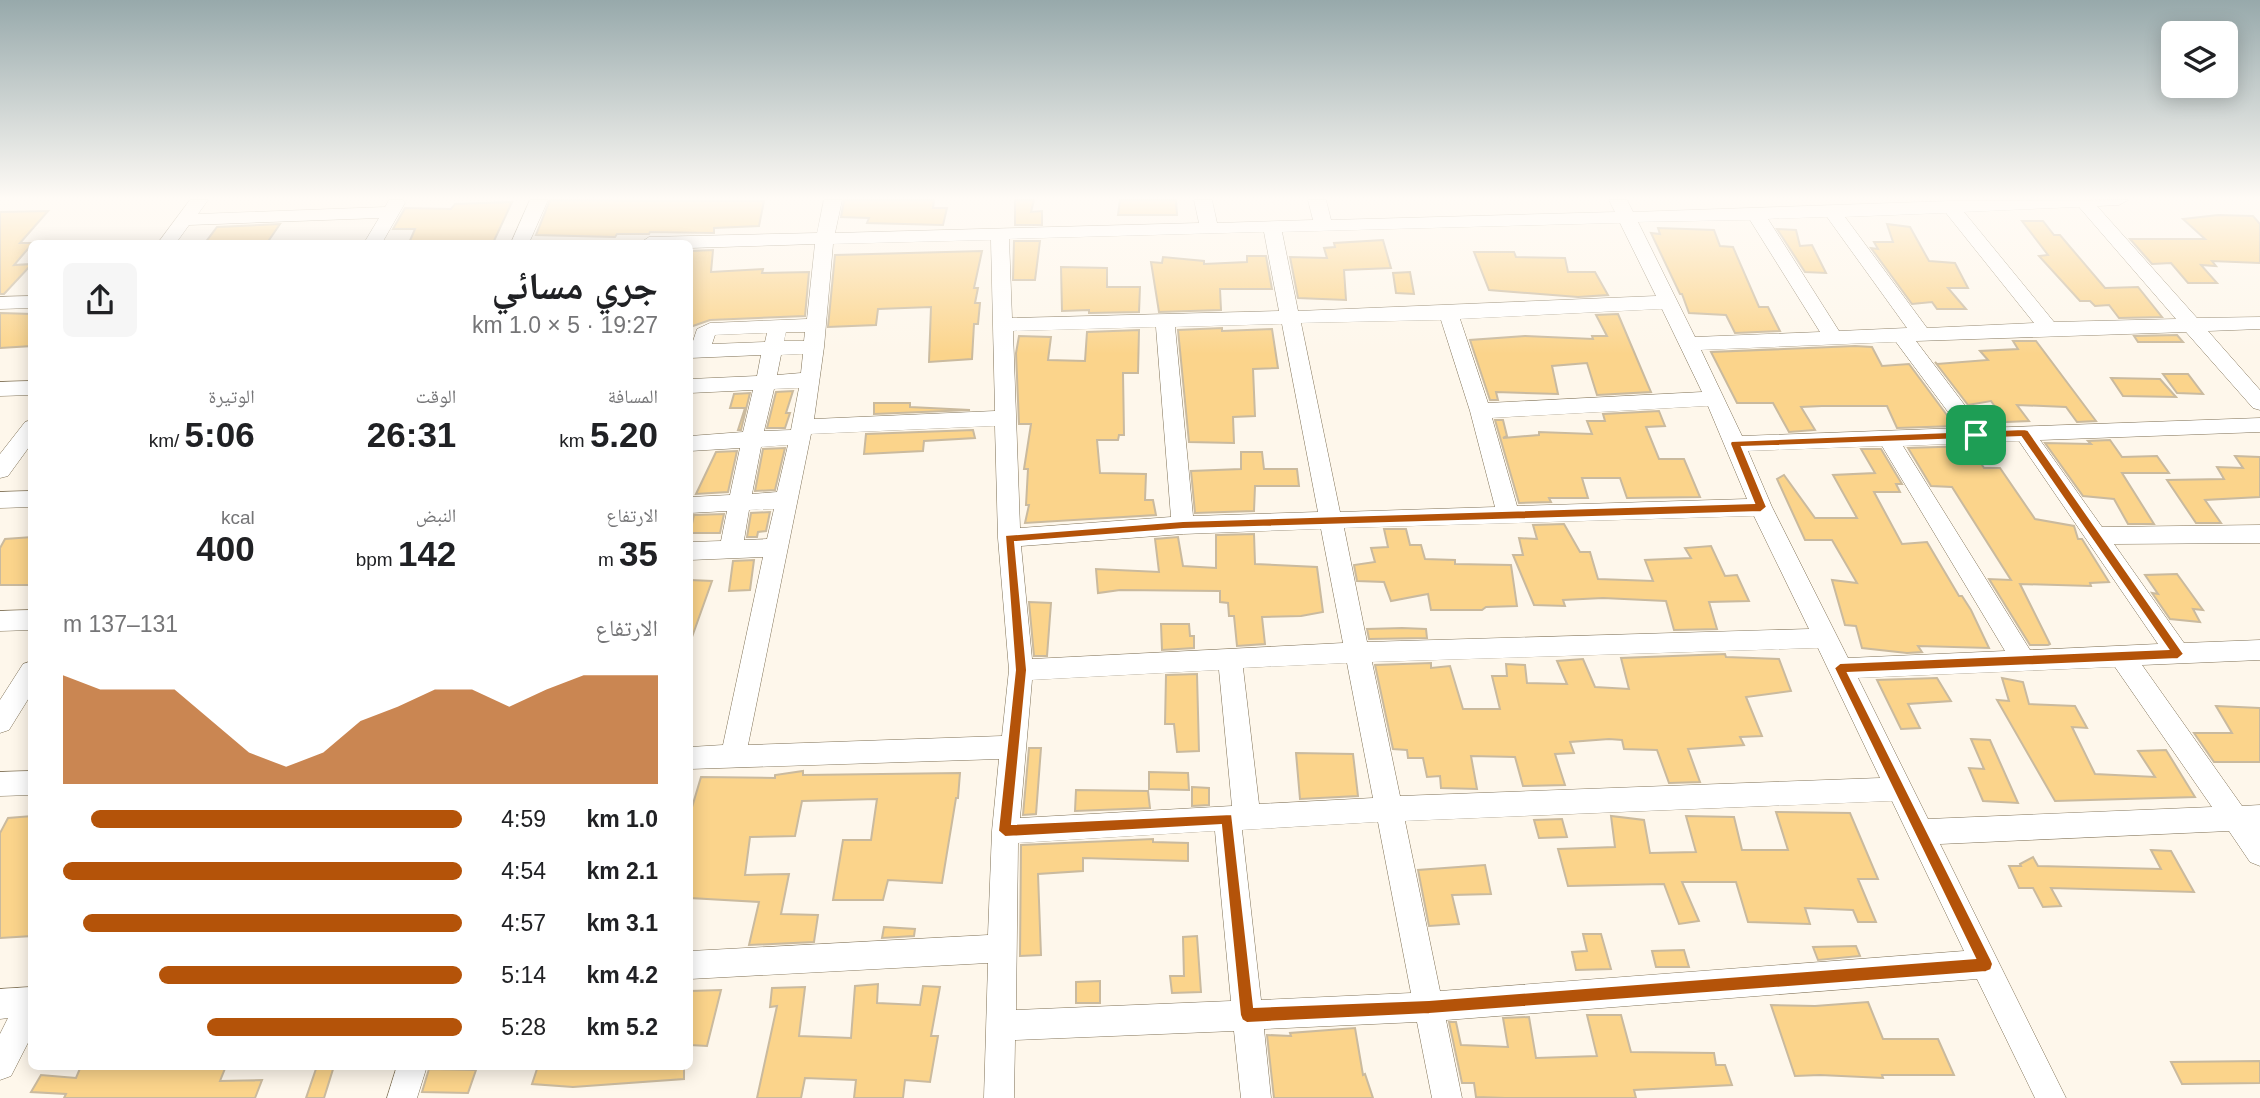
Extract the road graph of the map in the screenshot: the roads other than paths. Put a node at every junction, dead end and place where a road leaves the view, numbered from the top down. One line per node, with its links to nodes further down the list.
1 (824, 251): 20 (street)
2 (1000, 251): 16 (street)
3 (1277, 251): 13 (street)
4 (1643, 251): 10 (street)
5 (1779, 251): 22 (street)
6 (1857, 251): 19 (street)
7 (1986, 251): 18 (street)
8 (2126, 251): 17 (street)
9 (28, 302): 11 (street)
10 (1668, 302): 12 (street); 23 (street)
11 (0, 303)
12 (1449, 313): 13 (street); 32 (street)
13 (1290, 318): 14 (street); 51 (street)
14 (1165, 322): 16 (street); 52 (street)
15 (2260, 323): 17 (street)
16 (1002, 325): 33 (street)
17 (2192, 326): 18 (street); 31 (street)
18 (2049, 329): 19 (street)
19 (1911, 335): 22 (street); 38 (street)
20 (814, 336): 21 (street); 25 (street)
21 (776, 337): 24 (street); 26 (street)
22 (1833, 337): 23 (street)
23 (1689, 344): 30 (street)
24 (695, 351)
25 (810, 380): 26 (street); 36 (street)
26 (765, 382): 27 (street); 39 (street)
27 (693, 386)
28 (28, 388): 29 (street)
29 (0, 389)
30 (1715, 398): 32 (street); 42 (street)
31 (2260, 403)
32 (1480, 411): 50 (street)
33 (1007, 418): 36 (street); 55 (street)
34 (2260, 425): 37 (street)
35 (28, 432): 43 (street)
36 (801, 432): 39 (street); 46 (street)
37 (2024, 433): 38 (street); 54 (street)
38 (1976, 435): 40 (street)
39 (752, 439): 41 (street); 47 (street)
40 (1888, 439): 42 (street); 67 (street)
41 (693, 443)
42 (1735, 444): 49 (street)
43 (0, 470)
44 (28, 499): 45 (street)
45 (0, 500)
46 (788, 500): 47 (street); 57 (street)
47 (740, 502): 48 (street); 56 (street)
48 (693, 505)
49 (1761, 507): 50 (street); 61 (street)
50 (1507, 515): 51 (street)
51 (1331, 519): 52 (street); 63 (street)
52 (1183, 525): 55 (street)
53 (2260, 534): 54 (street)
54 (2098, 536): 64 (street)
55 (1009, 538): 69 (street)
56 (731, 548): 57 (street); 58 (street)
57 (776, 548): 73 (street)
58 (693, 551)
59 (28, 620): 60 (street)
60 (0, 621)
61 (1825, 638): 63 (street); 68 (street)
62 (2260, 650): 64 (street)
63 (1357, 652): 66 (street); 78 (street)
64 (2178, 654): 65 (street)
65 (2121, 656): 67 (street); 79 (street)
66 (1230, 659): 69 (street); 80 (street)
67 (2023, 660): 68 (street)
68 (1840, 668): 77 (street)
69 (1021, 670): 72 (street)
70 (28, 677): 71 (street)
71 (0, 722)
72 (1012, 747): 73 (street); 81 (street)
73 (733, 757): 74 (street)
74 (693, 758)
75 (28, 783): 76 (street)
76 (0, 784)
77 (1898, 789): 78 (street); 82 (street)
78 (1389, 809): 80 (street); 89 (street)
79 (2248, 817): 82 (street); 83 (street)
80 (1237, 818): 81 (street); 91 (street)
81 (1005, 831): 84 (street)
82 (1921, 832): 85 (street)
83 (2260, 853)
84 (1002, 948): 86 (street); 92 (street)
85 (1986, 964): 89 (street); 99 (street)
86 (693, 965)
87 (28, 1002): 88 (street)
88 (0, 1004)
89 (1429, 1007): 91 (street); 98 (street)
90 (28, 1010): 93 (street)
91 (1247, 1015): 92 (street); 97 (street)
92 (1001, 1026): 96 (street)
93 (0, 1065)
94 (411, 1070): 95 (street)
95 (402, 1098)
96 (999, 1098)
97 (1255, 1098)
98 (1447, 1098)
99 (2050, 1098)

